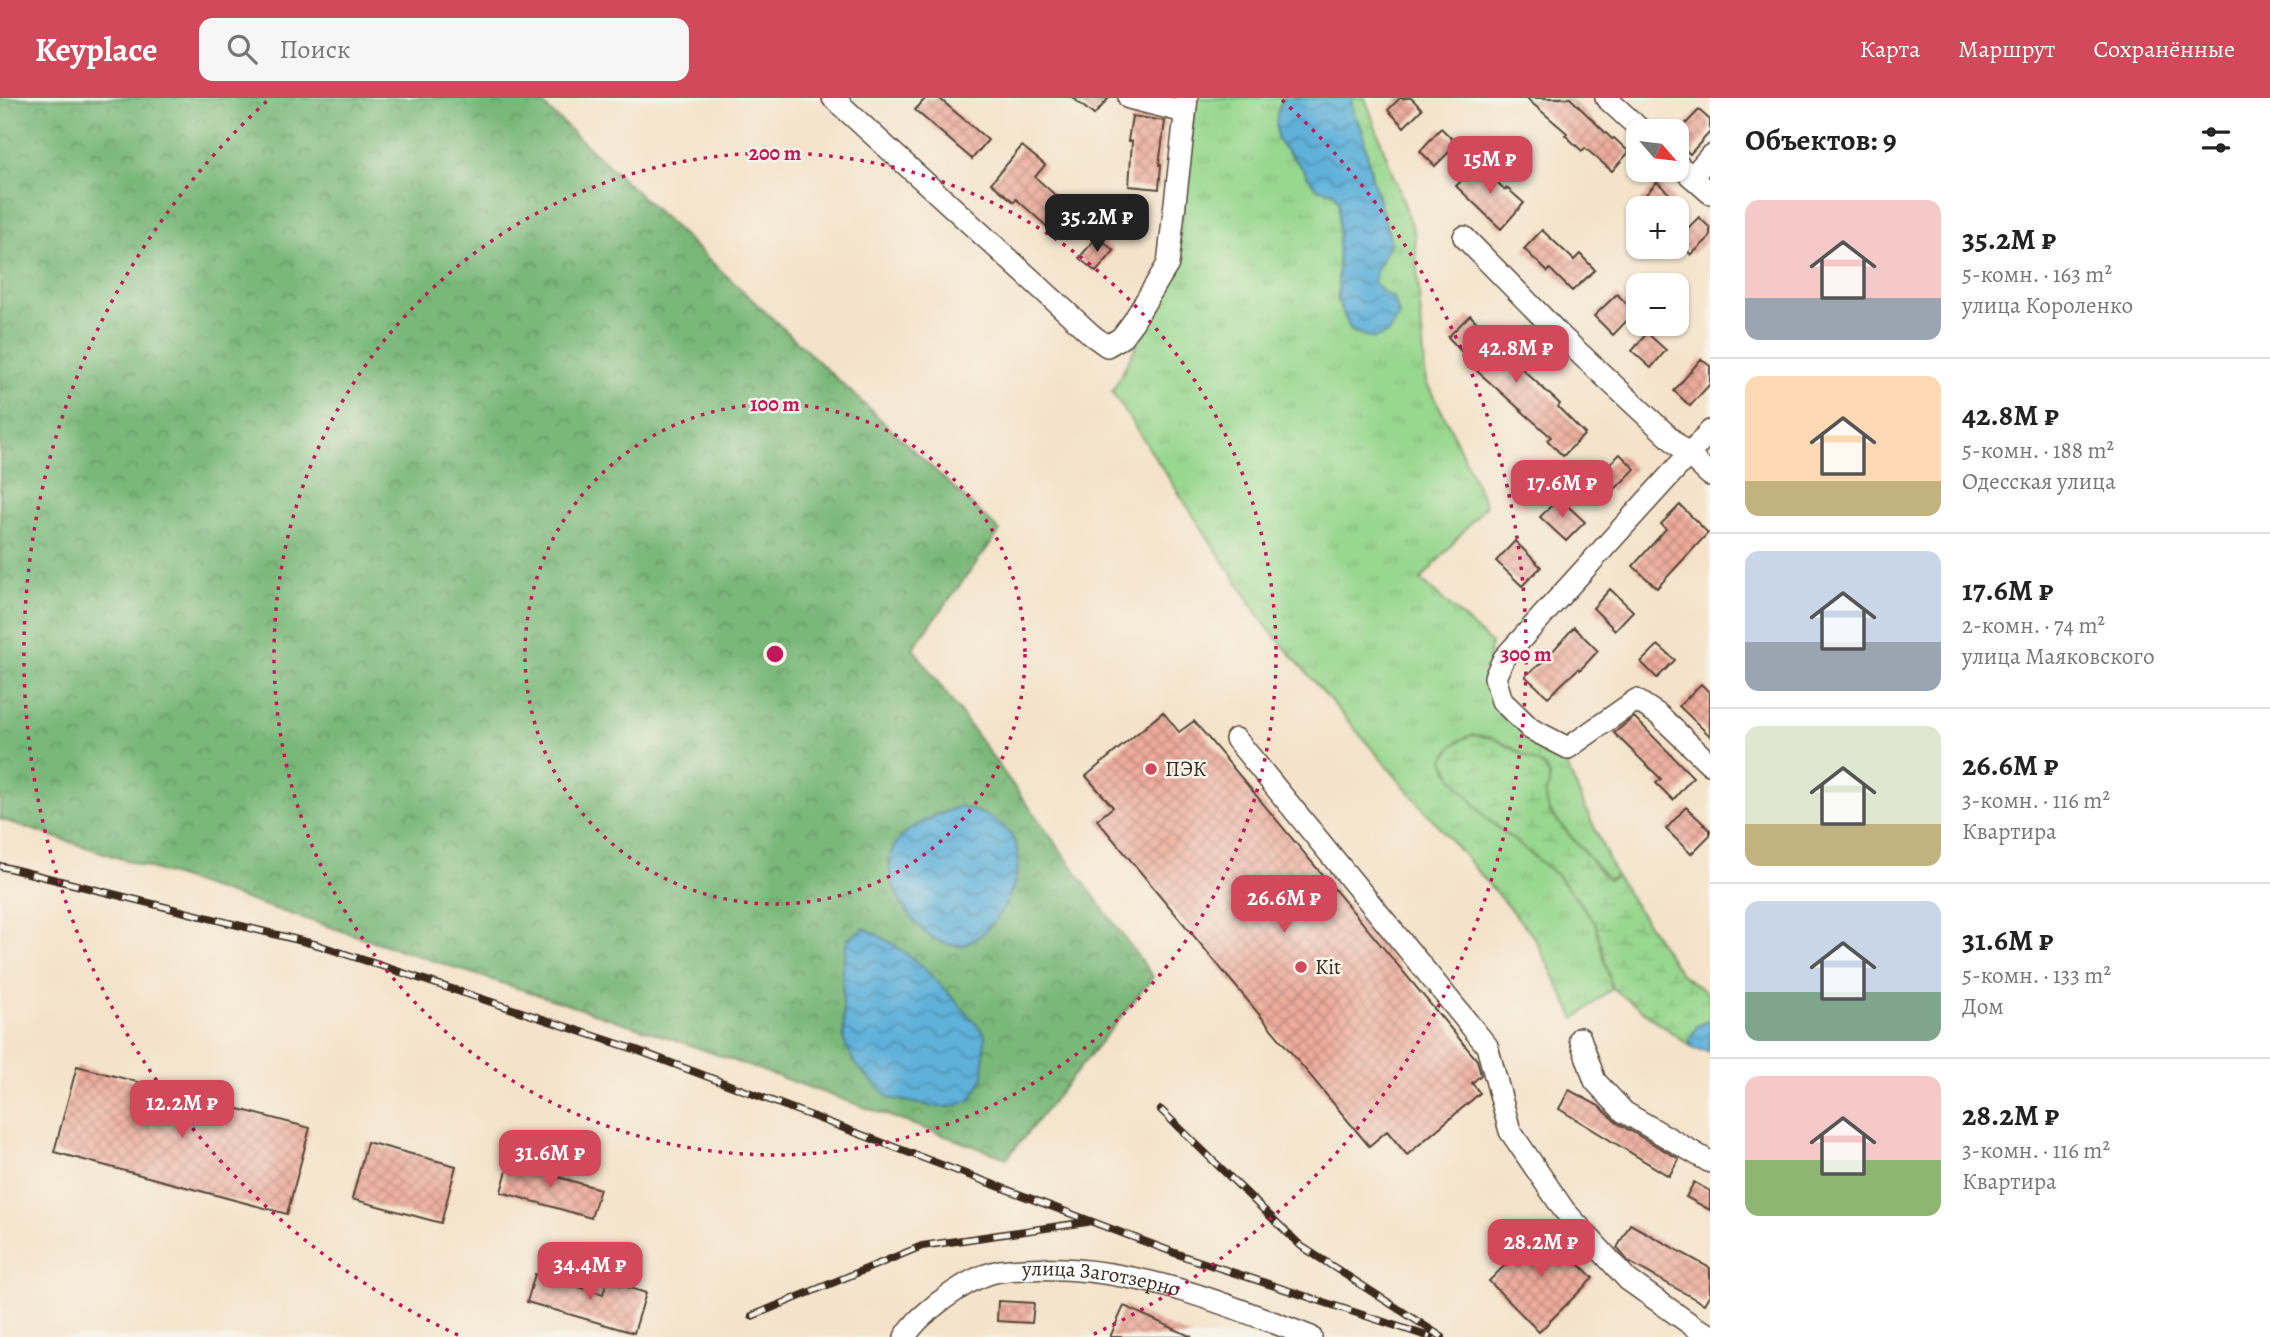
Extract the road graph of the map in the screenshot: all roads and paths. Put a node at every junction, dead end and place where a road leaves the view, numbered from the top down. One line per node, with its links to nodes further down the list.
1 (833, 98): 4 (street)
2 (1129, 98): 4 (street)
3 (1606, 98): 5 (street)
4 (1186, 105)
5 (1629, 119)
6 (1710, 156): 7 (street)
7 (1689, 167)
8 (1689, 174): 9 (street)
9 (1710, 193)
10 (1464, 237): 12 (street)
11 (1710, 431): 12 (street)
12 (1689, 454): 13 (street); 15 (street)
13 (1710, 475)
14 (1236, 739): 18 (street)
15 (1710, 764)
16 (1580, 1038): 17 (street)
17 (1710, 1162)
18 (1710, 1335)
19 (905, 1337): 20 (street, улица Заготзерно)
20 (1311, 1337)

